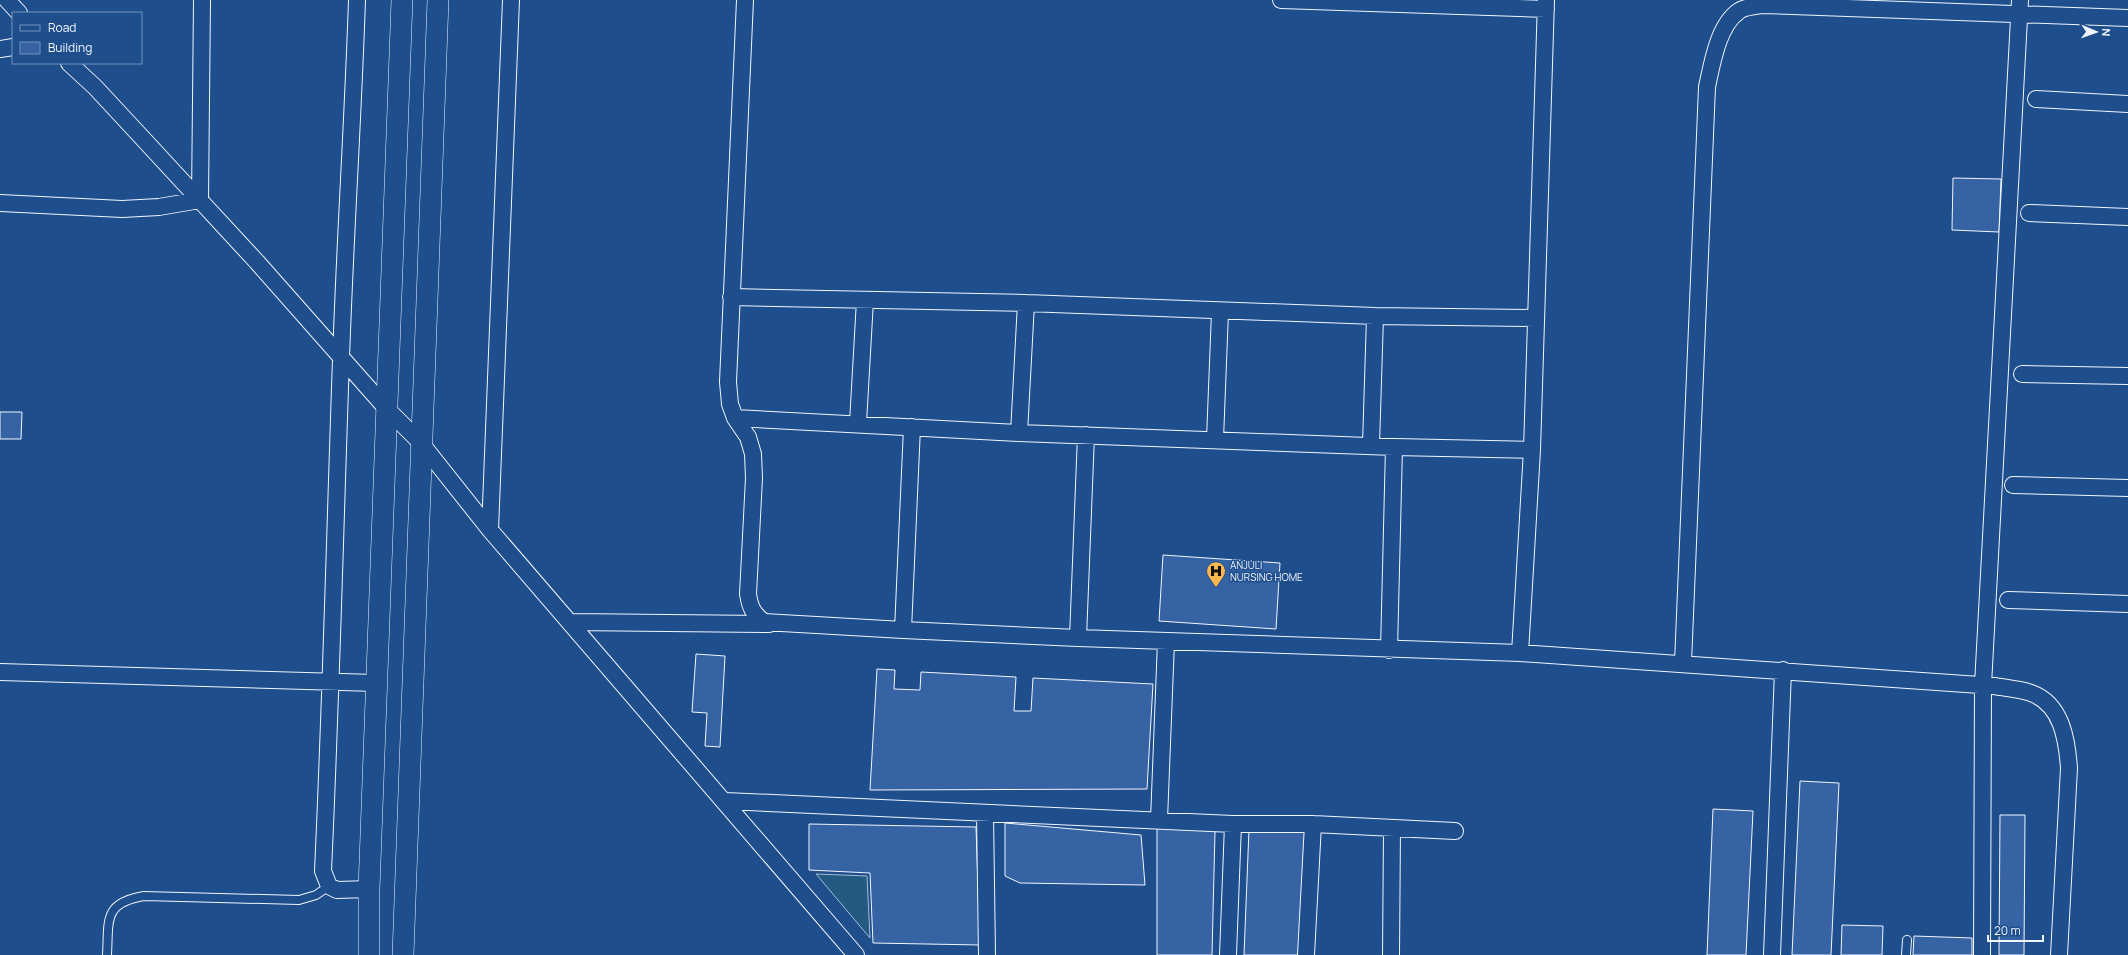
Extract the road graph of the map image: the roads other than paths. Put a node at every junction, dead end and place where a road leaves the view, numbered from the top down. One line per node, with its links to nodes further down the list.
1 (7, 0): 12 (street)
2 (202, 0): 19 (street)
3 (357, 0): 29 (street)
4 (402, 0): 32 (street)
5 (438, 0): 39 (street)
6 (511, 0): 45 (street)
7 (745, 0): 23 (street)
8 (1281, 0): 9 (street)
9 (1388, 2): 10 (street)
10 (1546, 5): 28 (street)
11 (2020, 7): 13 (street); 55 (street); 60 (street)
12 (18, 12)
13 (2128, 18)
14 (12, 47): 15 (street)
15 (0, 49)
16 (70, 64): 19 (street)
17 (2036, 99): 18 (street)
18 (2128, 104)
19 (200, 200): 20 (street); 29 (street)
20 (0, 203)
21 (2029, 213): 22 (street)
22 (2128, 217)
23 (731, 297): 24 (street); 33 (street)
24 (865, 300): 25 (street); 34 (street)
25 (1026, 303): 26 (street); 36 (street)
26 (1220, 312): 27 (street); 38 (street)
27 (1375, 316): 28 (street); 40 (street)
28 (1535, 318): 42 (street)
29 (341, 357): 32 (street); 58 (street)
30 (2022, 374): 31 (street)
31 (2128, 376)
32 (386, 408): 39 (street); 59 (street)
33 (735, 418): 34 (street); 49 (street)
34 (858, 423): 35 (street)
35 (912, 427): 36 (street); 50 (street)
36 (1019, 433): 37 (street)
37 (1086, 435): 38 (street); 51 (street)
38 (1215, 439): 40 (street)
39 (421, 443): 45 (street); 73 (street)
40 (1371, 445): 41 (street)
41 (1394, 447): 42 (street); 53 (street)
42 (1532, 450): 54 (street)
43 (2013, 485): 44 (street)
44 (2128, 488)
45 (490, 530): 48 (street)
46 (2008, 600): 47 (street)
47 (2128, 604)
48 (571, 622): 49 (street); 61 (street)
49 (809, 625): 50 (street)
50 (903, 630): 51 (street)
51 (1078, 638): 52 (street)
52 (1166, 641): 53 (street); 63 (street)
53 (1389, 650): 54 (street)
54 (1520, 653): 55 (street)
55 (1684, 663): 56 (street)
56 (1783, 670): 60 (street); 79 (street)
57 (0, 672): 58 (street)
58 (332, 682): 59 (street); 68 (street)
59 (376, 683): 69 (street)
60 (1983, 685): 81 (street); 82 (street)
61 (726, 801): 62 (street); 74 (street)
62 (985, 813): 63 (street); 75 (street)
63 (1159, 820): 64 (street)
64 (1234, 824): 65 (street); 76 (street)
65 (1313, 824): 66 (street); 77 (street)
66 (1392, 828): 67 (street); 78 (street)
67 (1455, 831)
68 (330, 886): 69 (street); 71 (lane)
69 (369, 889): 72 (street)
70 (1907, 940): 80 (lane)
71 (107, 955)
72 (369, 955)
73 (403, 955)
74 (856, 955)
75 (987, 955)
76 (1228, 955)
77 (1306, 955)
78 (1391, 955)
79 (1772, 955)
80 (1906, 955)
81 (1982, 955)
82 (2059, 955)

